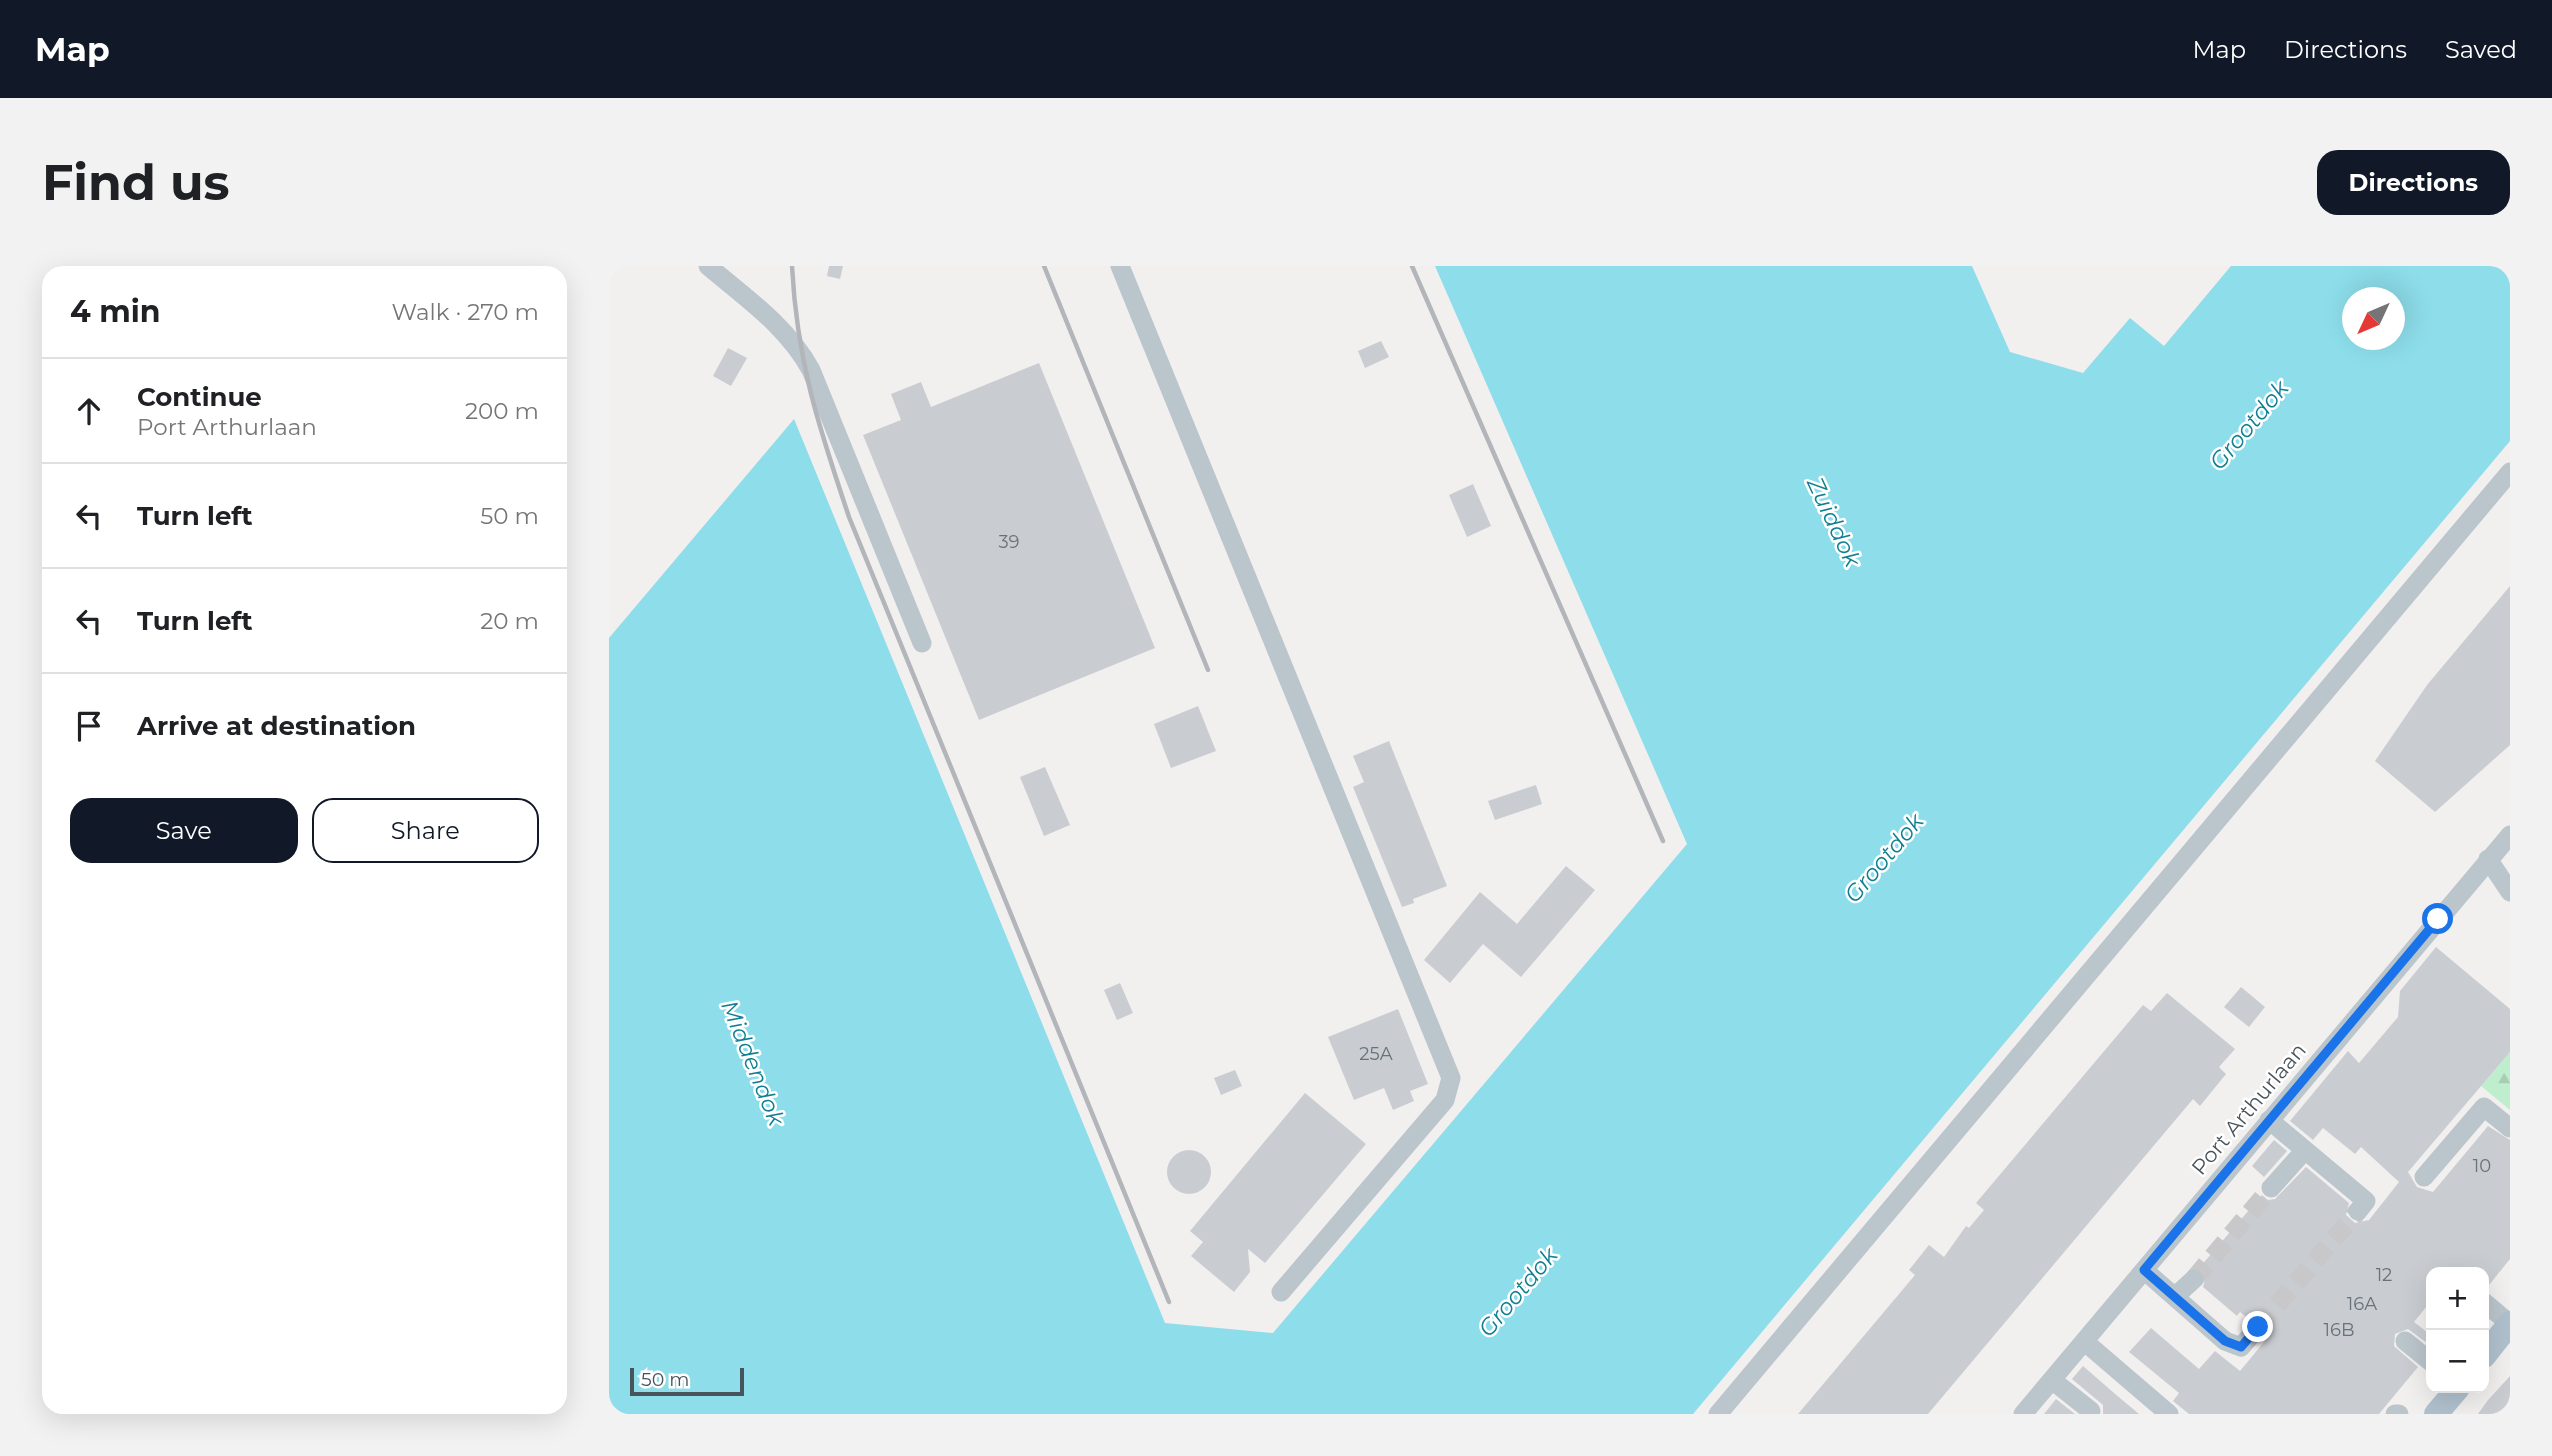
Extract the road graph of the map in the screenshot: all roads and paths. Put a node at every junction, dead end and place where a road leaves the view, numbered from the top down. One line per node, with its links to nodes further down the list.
1 (708, 266): 4 (street)
2 (1120, 266): 16 (street)
3 (2510, 472): 28 (street)
4 (922, 643)
5 (2510, 835): 6 (street, Port Arthurlaan)
6 (2488, 859): 7 (street); 8 (street, Port Arthurlaan)
7 (2510, 892)
8 (2269, 1120): 10 (street); 14 (street, Port Arthurlaan)
9 (2510, 1128): 11 (street)
10 (2305, 1150): 12 (street); 13 (street)
11 (2424, 1177)
12 (2271, 1188)
13 (2358, 1211)
14 (2144, 1270): 17 (street); 22 (street, Port Arthurlaan)
15 (2194, 1279): 17 (street)
16 (1281, 1293)
17 (2171, 1294): 20 (street)
18 (2489, 1306): 19 (street)
19 (2510, 1324): 23 (main road)
20 (2258, 1327)
21 (2405, 1341): 24 (street)
22 (2085, 1342): 25 (street, Port Arthurlaan); 30 (street)
23 (2489, 1343)
24 (2426, 1358)
25 (2052, 1380): 27 (street); 29 (street, Port Arthurlaan)
26 (2454, 1393): 31 (main road)
27 (2091, 1411)
28 (1718, 1414)
29 (2023, 1414)
30 (2169, 1414)
31 (2436, 1414)

